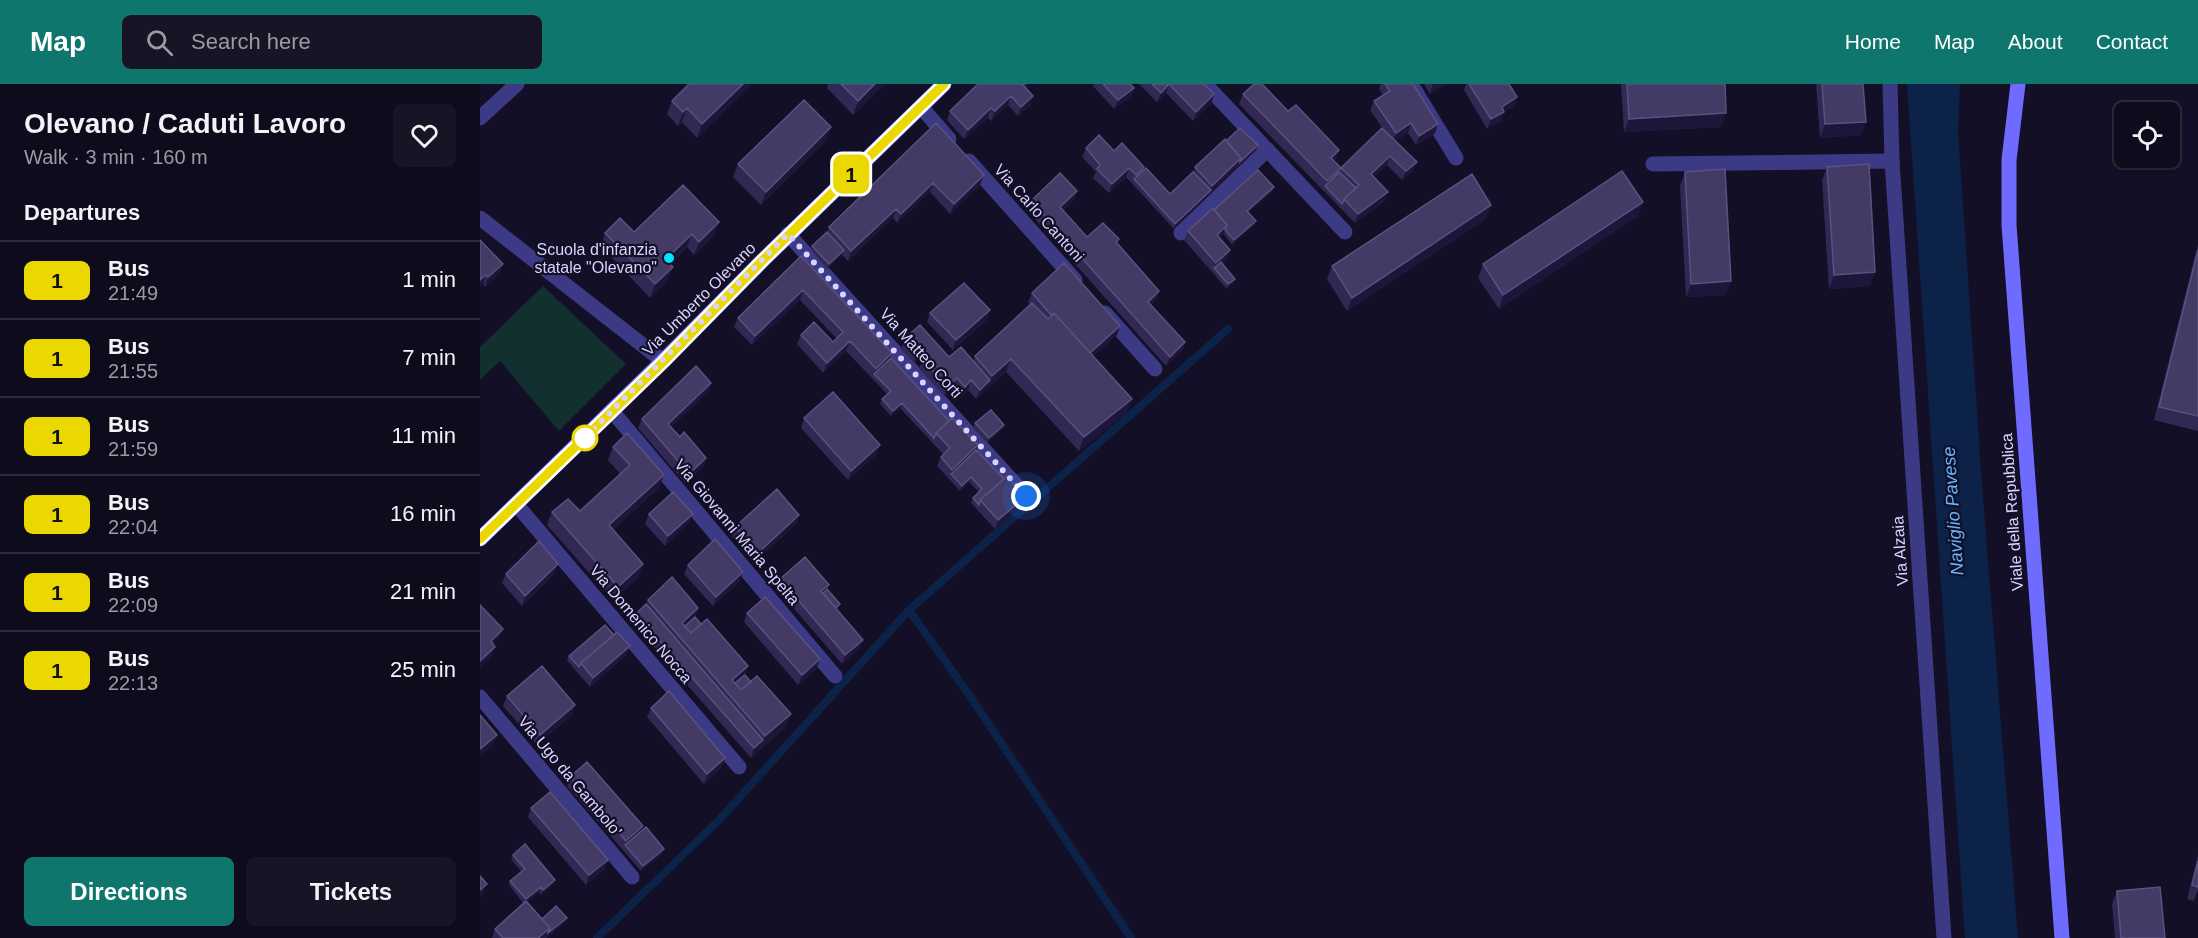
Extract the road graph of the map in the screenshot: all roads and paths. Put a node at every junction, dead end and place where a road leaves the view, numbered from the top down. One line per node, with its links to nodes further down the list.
1 (517, 84): 8 (street)
2 (944, 84): 7 (street, Via Umberto Olevano)
3 (1205, 84): 9 (street)
4 (1411, 84): 10 (street)
5 (1890, 84): 11 (street, Via Alzaia)
6 (2018, 84): 28 (street, Viale della Repubblica)
7 (921, 107): 16 (street, Via Umberto Olevano); 18 (street, Via Carlo Cantoni)
8 (480, 118)
9 (1267, 150): 14 (street); 15 (street)
10 (1456, 158)
11 (1892, 161): 12 (street); 27 (street, Via Alzaia)
12 (1653, 164)
13 (480, 219): 17 (street)
14 (1345, 232)
15 (1181, 233)
16 (788, 234): 17 (street, Via Umberto Olevano); 20 (street, Via Matteo Corti)
17 (663, 362): 19 (street, Via Umberto Olevano)
18 (1155, 369)
19 (612, 411): 21 (street, Via Umberto Olevano); 23 (street, Via Giovanni Maria Spelta)
20 (1026, 496)
21 (516, 504): 22 (street, Via Umberto Olevano); 25 (street, Via Domenico Nocca)
22 (480, 539)
23 (836, 676)
24 (480, 698): 26 (street, Via Ugo da Gambolo')
25 (739, 767)
26 (632, 877)
27 (1944, 938)
28 (2062, 938)

